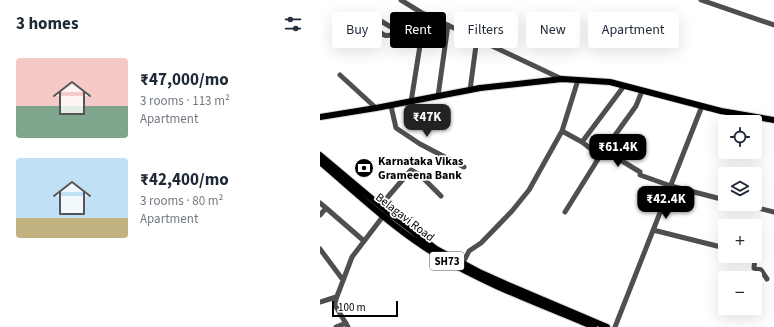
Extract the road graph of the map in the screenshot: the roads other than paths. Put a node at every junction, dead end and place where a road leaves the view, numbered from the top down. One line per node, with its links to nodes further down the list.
1 (401, 0): 3 (street)
2 (701, 0): 5 (street)
3 (422, 12)
4 (448, 25): 6 (street); 16 (street)
5 (774, 25)
6 (454, 28)
7 (419, 48): 17 (street)
8 (475, 48): 14 (street)
9 (497, 48): 11 (street)
10 (340, 75): 20 (street)
11 (562, 79): 12 (main road); 14 (main road)
12 (578, 80): 13 (main road); 23 (street)
13 (624, 86): 15 (main road); 24 (street)
14 (470, 90): 16 (main road)
15 (642, 91): 19 (main road); 25 (street)
16 (438, 96): 17 (main road)
17 (411, 102): 18 (main road)
18 (390, 106): 20 (main road); 29 (street)
19 (702, 106): 22 (main road); 30 (street)
20 (376, 108): 21 (main road)
21 (320, 117)
22 (774, 120)
23 (562, 132): 24 (street); 45 (street)
24 (582, 142): 27 (street)
25 (604, 150): 27 (street); 30 (street)
26 (320, 155): 34 (main road)
27 (600, 156): 37 (street)
28 (320, 162): 40 (main road, Belagavi Road / SH73)
29 (464, 168)
30 (671, 186): 32 (street); 41 (street)
31 (441, 196): 34 (street)
32 (718, 198)
33 (320, 203): 35 (street)
34 (380, 206): 45 (main road)
35 (326, 208): 39 (street); 42 (street)
36 (762, 209): 38 (street)
37 (565, 212)
38 (774, 212)
39 (320, 215)
40 (384, 216): 42 (street); 53 (main road, Belagavi Road / SH73)
41 (653, 230): 43 (street); 55 (street)
42 (364, 241): 48 (street)
43 (718, 246)
44 (320, 249): 48 (street)
45 (463, 263): 54 (main road)
46 (754, 263): 47 (street)
47 (767, 279)
48 (343, 280): 49 (street)
49 (336, 297): 50 (street); 51 (street)
50 (320, 302)
51 (347, 325): 52 (street)
52 (336, 327)
53 (594, 327)
54 (607, 327)
55 (615, 327)

